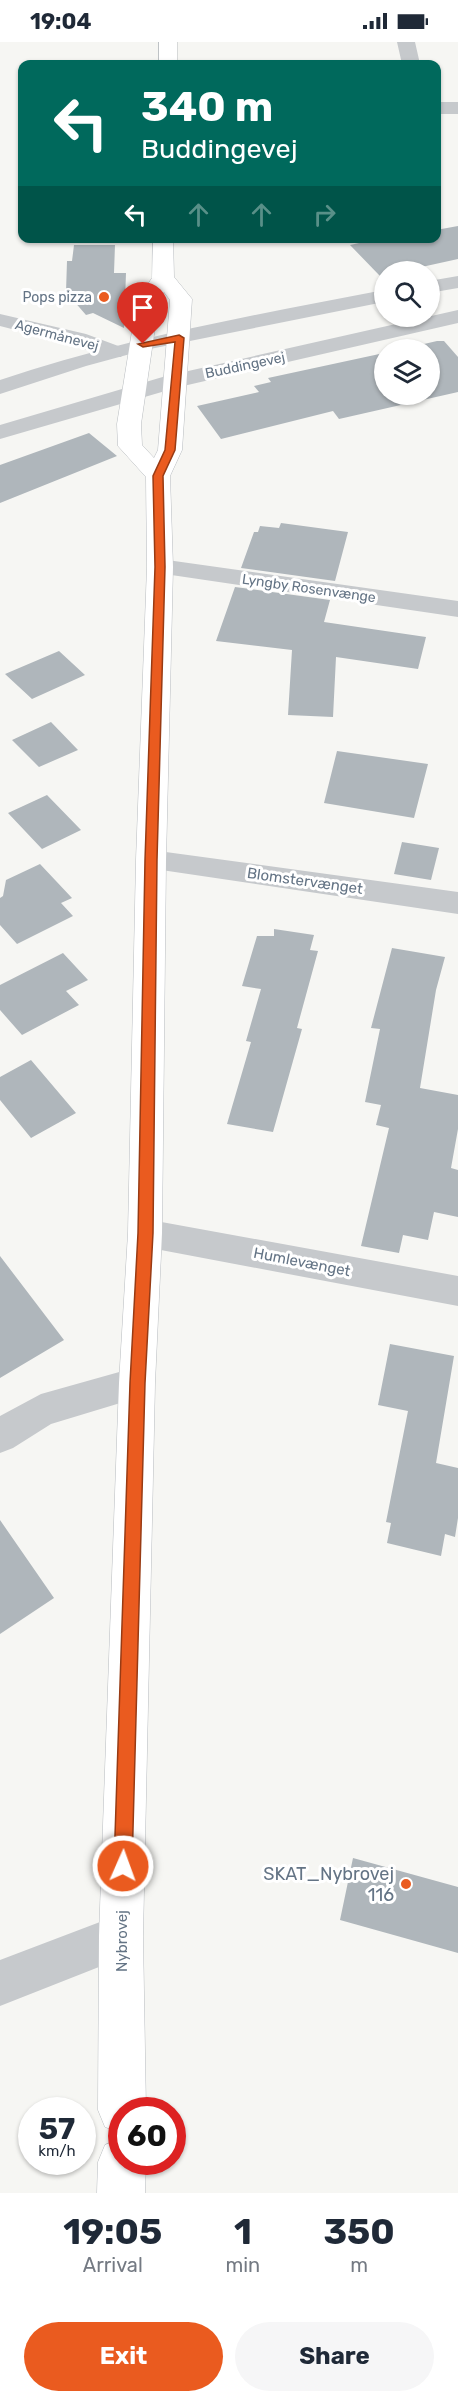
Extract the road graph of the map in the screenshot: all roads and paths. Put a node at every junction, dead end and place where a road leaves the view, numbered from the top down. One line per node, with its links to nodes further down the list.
1 (168, 42): 3 (main road)
2 (406, 42): 4 (street)
3 (168, 60)
4 (410, 60)
5 (441, 108): 6 (street)
6 (458, 108)
7 (164, 243): 8 (main road)
8 (163, 278): 14 (main road, Nybrovej); 15 (main road)
9 (458, 282): 10 (street)
10 (440, 285)
11 (374, 298): 14 (street)
12 (458, 316): 17 (street, Buddingevej)
13 (0, 320): 16 (street, Agermånevej)
14 (179, 338): 15 (street); 17 (main road, Nybrovej)
15 (143, 344): 16 (street); 19 (main road)
16 (113, 352): 18 (street)
17 (174, 381): 19 (street, Buddingevej); 21 (main road, Nybrovej)
18 (0, 387)
19 (133, 392): 20 (street, Buddingevej); 21 (main road)
20 (0, 432)
21 (158, 476): 22 (main road, Nybrovej)
22 (160, 567): 23 (street, Lyngby Rosenvænge); 24 (main road, Nybrovej)
23 (458, 609)
24 (151, 860): 25 (street, Blomstervænget); 26 (main road, Nybrovej)
25 (458, 903)
26 (145, 1233): 27 (street, Humlevænget); 28 (main road, Nybrovej)
27 (458, 1292)
28 (137, 1383): 29 (street); 30 (main road, Nybrovej)
29 (0, 1436)
30 (121, 1936): 31 (street); 32 (main road, Nybrovej)
31 (0, 1983)
32 (122, 2097)
33 (122, 2175): 34 (main road)
34 (121, 2193)

